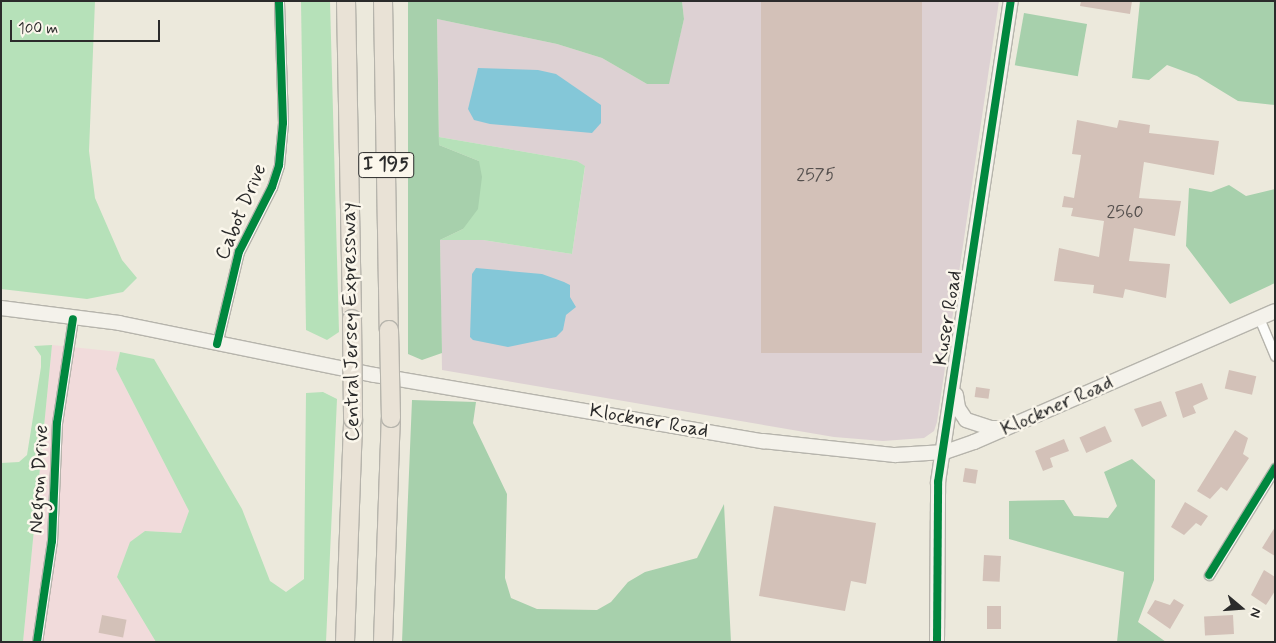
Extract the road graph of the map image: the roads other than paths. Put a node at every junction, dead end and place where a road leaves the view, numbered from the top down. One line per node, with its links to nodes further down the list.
1 (279, 1): 9 (street, Cabot Drive)
2 (346, 1): 17 (highway, Central Jersey Expressway / I 195, bridge)
3 (383, 1): 18 (highway, Central Jersey Expressway / I 195, bridge)
4 (1011, 1): 11 (main road, Kuser Road)
5 (1, 308): 8 (main road, Klockner Road)
6 (1275, 311): 7 (main road, Klockner Road)
7 (1259, 318): 10 (street); 12 (main road, Klockner Road)
8 (73, 319): 9 (main road, Klockner Road); 16 (street, Negron Drive)
9 (218, 344): 13 (main road, Klockner Road)
10 (1275, 356)
11 (954, 384): 12 (main road); 13 (main road, Kuser Road)
12 (1007, 428): 13 (main road, Klockner Road)
13 (945, 452): 19 (main road, Kuser Road)
14 (1275, 468): 15 (street)
15 (1209, 575)
16 (37, 642)
17 (345, 642)
18 (383, 642)
19 (937, 642)

